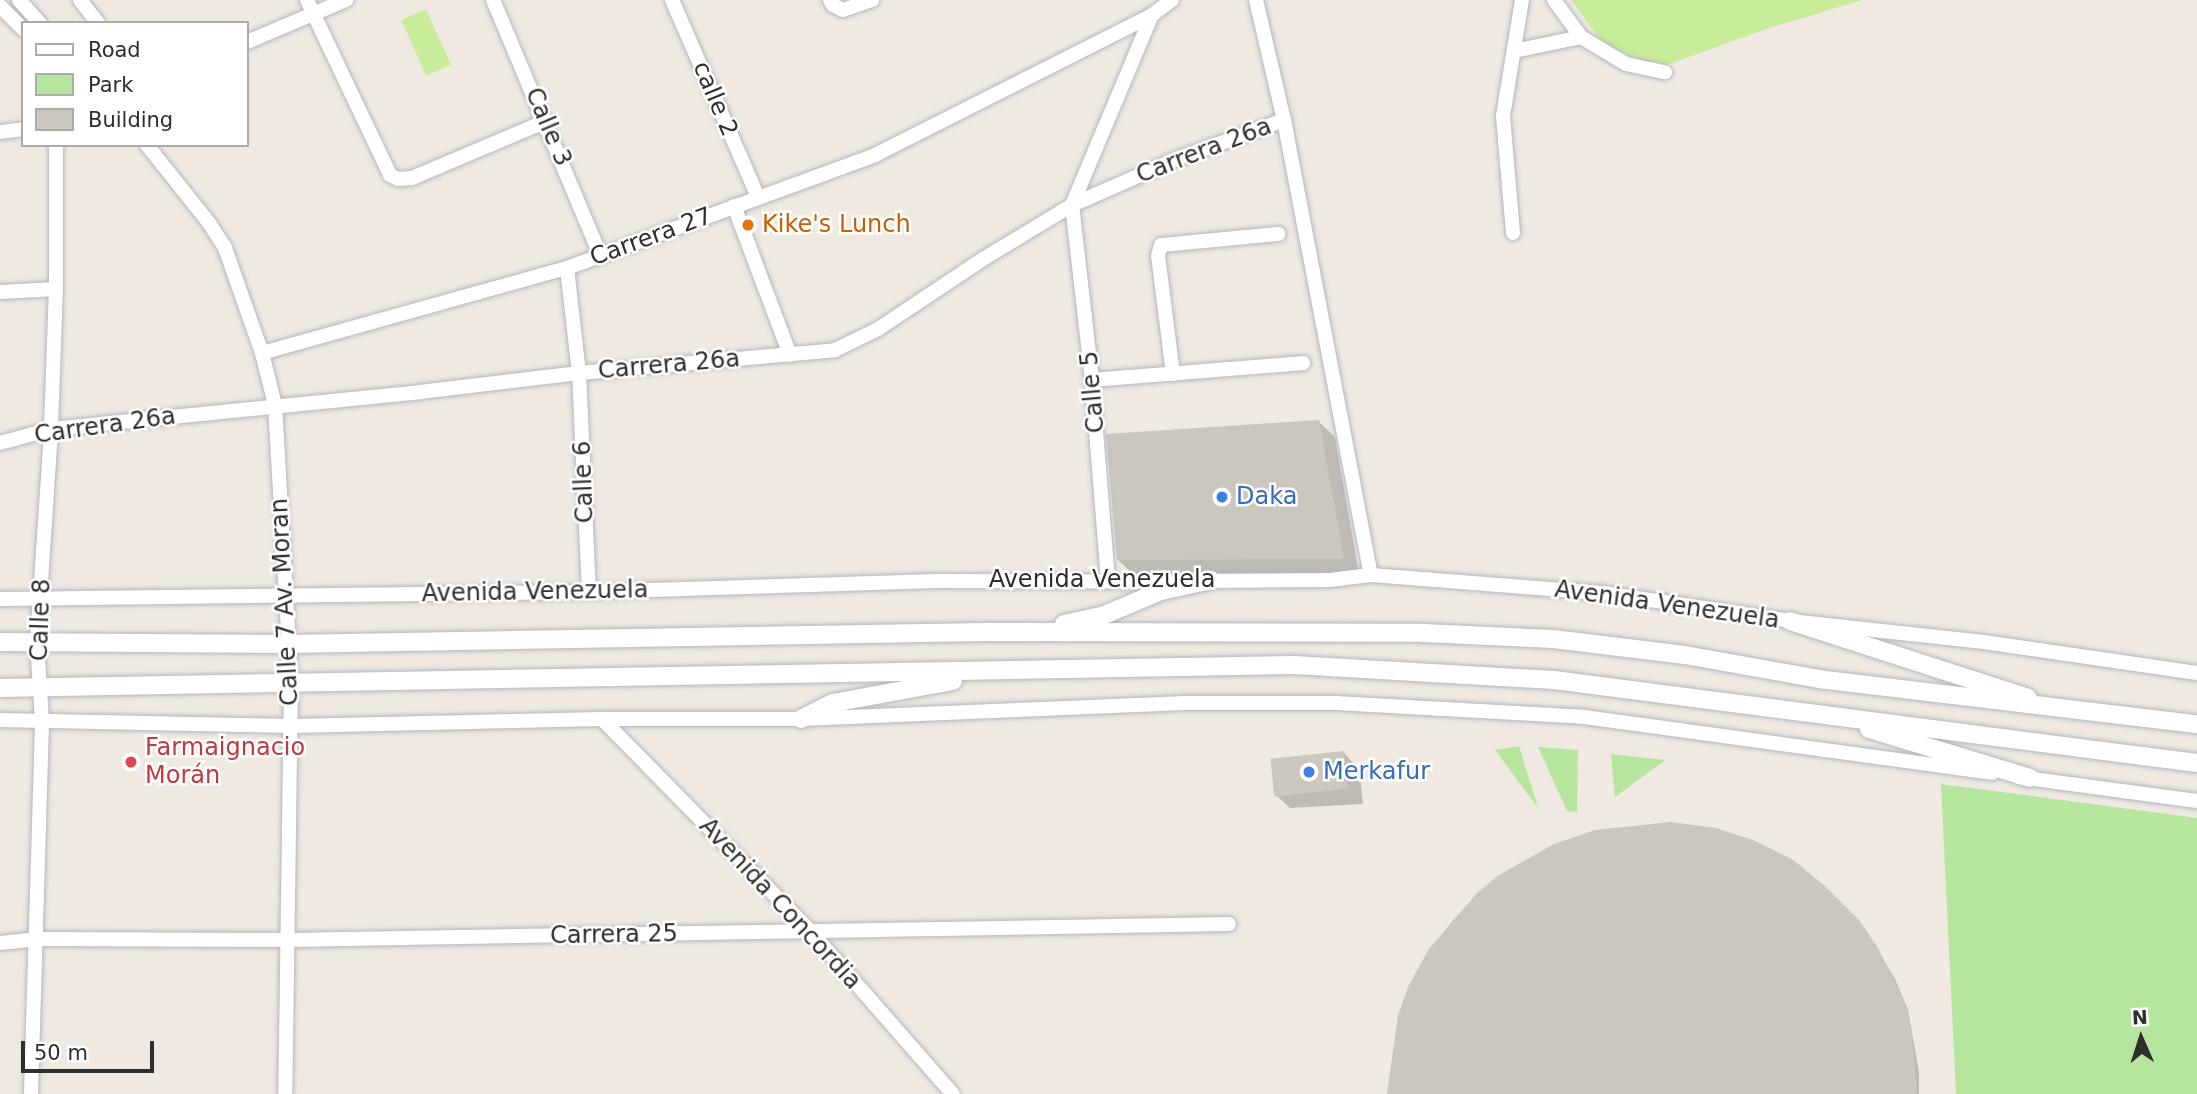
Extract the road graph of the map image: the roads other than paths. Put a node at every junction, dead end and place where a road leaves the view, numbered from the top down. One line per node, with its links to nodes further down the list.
1 (19, 0): 16 (street)
2 (80, 0): 17 (street)
3 (307, 0): 14 (street)
4 (346, 0): 14 (street)
5 (493, 0): 24 (street, Calle 3)
6 (672, 0): 29 (street, calle 2)
7 (831, 0): 8 (street)
8 (872, 0)
9 (1172, 0): 15 (street, Carrera 27)
10 (1256, 0): 23 (street)
11 (1522, 0): 21 (street)
12 (1554, 0): 19 (street)
13 (0, 6): 18 (street)
14 (313, 14): 20 (street); 24 (street)
15 (1152, 15): 29 (street, Carrera 27); 30 (street)
16 (38, 21)
17 (96, 21)
18 (21, 27)
19 (1581, 37): 21 (street); 22 (street)
20 (248, 42)
21 (1514, 51): 32 (street)
22 (1665, 72)
23 (1284, 120): 30 (street, Carrera 26a); 47 (street)
24 (546, 121): 34 (street, Calle 3)
25 (21, 129): 26 (street)
26 (0, 132)
27 (56, 147): 36 (street, Calle 8)
28 (149, 147): 38 (street, Calle 7 Av. Moran)
29 (758, 197): 31 (street, Carrera 27)
30 (1072, 205): 39 (street, Carrera 26a); 43 (street, Calle 5)
31 (734, 206): 34 (street, Carrera 27); 39 (street)
32 (1513, 233)
33 (1278, 234): 42 (street)
34 (600, 255): 35 (street, Carrera 27)
35 (567, 268): 38 (street, Carrera 27); 41 (street, Calle 6)
36 (56, 289): 37 (street); 45 (street, Calle 8)
37 (0, 292)
38 (262, 353): 44 (street, Calle 7 Av. Moran)
39 (790, 355): 41 (street, Carrera 26a)
40 (1303, 363): 42 (street)
41 (579, 373): 44 (street, Carrera 26a); 50 (street, Calle 6)
42 (1172, 374): 43 (street)
43 (1092, 380): 48 (street, Calle 5)
44 (275, 405): 45 (street, Carrera 26a); 51 (street, Calle 7 Av. Moran)
45 (51, 429): 46 (street, Carrera 26a); 52 (street, Calle 8)
46 (0, 443)
47 (1371, 575): 49 (street, Avenida Venezuela); 54 (street, Avenida Venezuela)
48 (1108, 580): 49 (street, Avenida Venezuela); 50 (street, Avenida Venezuela)
49 (1211, 580): 55 (street)
50 (589, 592): 51 (street, Avenida Venezuela)
51 (286, 597): 52 (street, Avenida Venezuela); 58 (street, Calle 7 Av. Moran)
52 (42, 598): 53 (street, Avenida Venezuela); 57 (street, Calle 8)
53 (0, 599)
54 (1790, 621): 60 (street, Avenida Venezuela); 64 (street)
55 (1023, 632): 58 (street, Avenida Venezuela); 64 (street, Avenida Venezuela)
56 (0, 642): 57 (street, Avenida Venezuela)
57 (37, 642): 58 (street, Avenida Venezuela); 62 (street, Calle 8)
58 (287, 644): 61 (street, Calle 7 Av. Moran)
59 (994, 671): 61 (street); 65 (street); 67 (street)
60 (2197, 673)
61 (291, 684): 62 (street); 71 (street, Calle 7 Av. Moran)
62 (40, 687): 63 (street); 69 (street, Calle 8)
63 (0, 688)
64 (2067, 711): 70 (street, Avenida Venezuela)
65 (1822, 715): 72 (street); 73 (street)
66 (602, 719): 67 (street); 71 (street); 76 (street, Avenida Concordia)
67 (801, 719): 73 (street)
68 (0, 720): 69 (street)
69 (42, 720): 71 (street); 77 (street, Calle 8)
70 (2197, 724)
71 (291, 726): 78 (street, Calle 7 Av. Moran)
72 (2197, 763)
73 (2030, 778): 74 (street)
74 (2197, 801)
75 (1229, 924): 76 (street, Carrera 25)
76 (811, 932): 78 (street, Carrera 25); 82 (street, Avenida Concordia)
77 (36, 939): 78 (street, Carrera 25); 79 (street, Carrera 25); 80 (street, Calle 8)
78 (287, 940): 81 (street, Calle 7 Av. Moran)
79 (0, 943)
80 (31, 1094)
81 (285, 1094)
82 (953, 1094)

